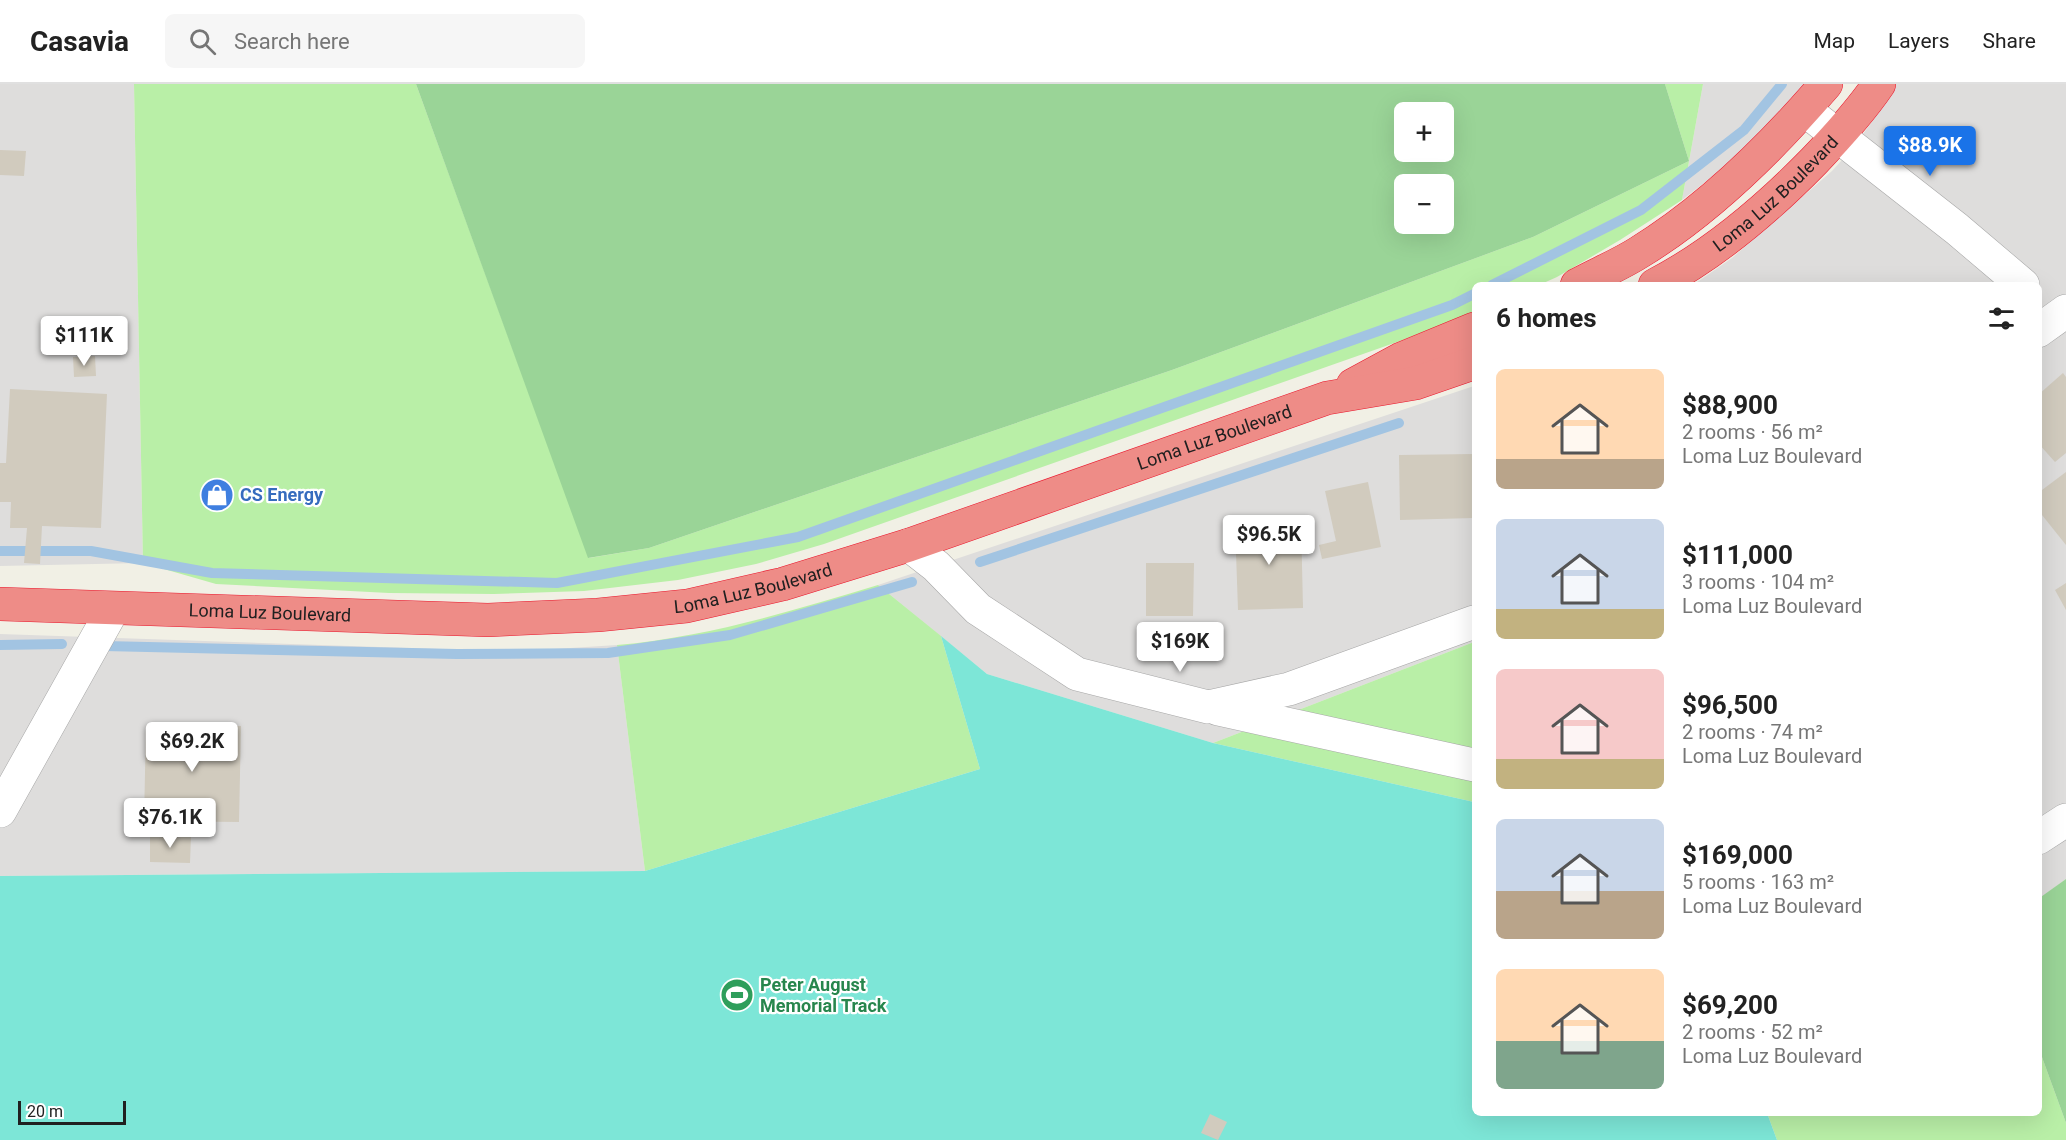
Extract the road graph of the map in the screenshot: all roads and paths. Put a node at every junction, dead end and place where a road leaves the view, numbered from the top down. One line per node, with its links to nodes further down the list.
1 (1827, 84): 3 (highway)
2 (1879, 84): 4 (highway, Loma Luz Boulevard)
3 (1804, 110): 4 (street); 5 (highway)
4 (1838, 136): 6 (highway, Loma Luz Boulevard); 7 (street)
5 (1583, 282)
6 (1660, 282)
7 (2019, 282)
8 (1472, 330): 10 (highway)
9 (1472, 364): 10 (highway, Loma Luz Boulevard)
10 (1327, 398): 11 (highway, Loma Luz Boulevard)
11 (909, 545): 13 (highway, Loma Luz Boulevard); 15 (street)
12 (0, 604): 13 (highway, Loma Luz Boulevard)
13 (113, 609): 17 (street)
14 (1472, 623): 15 (street)
15 (1208, 707): 16 (street)
16 (1472, 765)
17 (0, 811)
18 (2066, 820): 19 (street)
19 (2042, 835)

